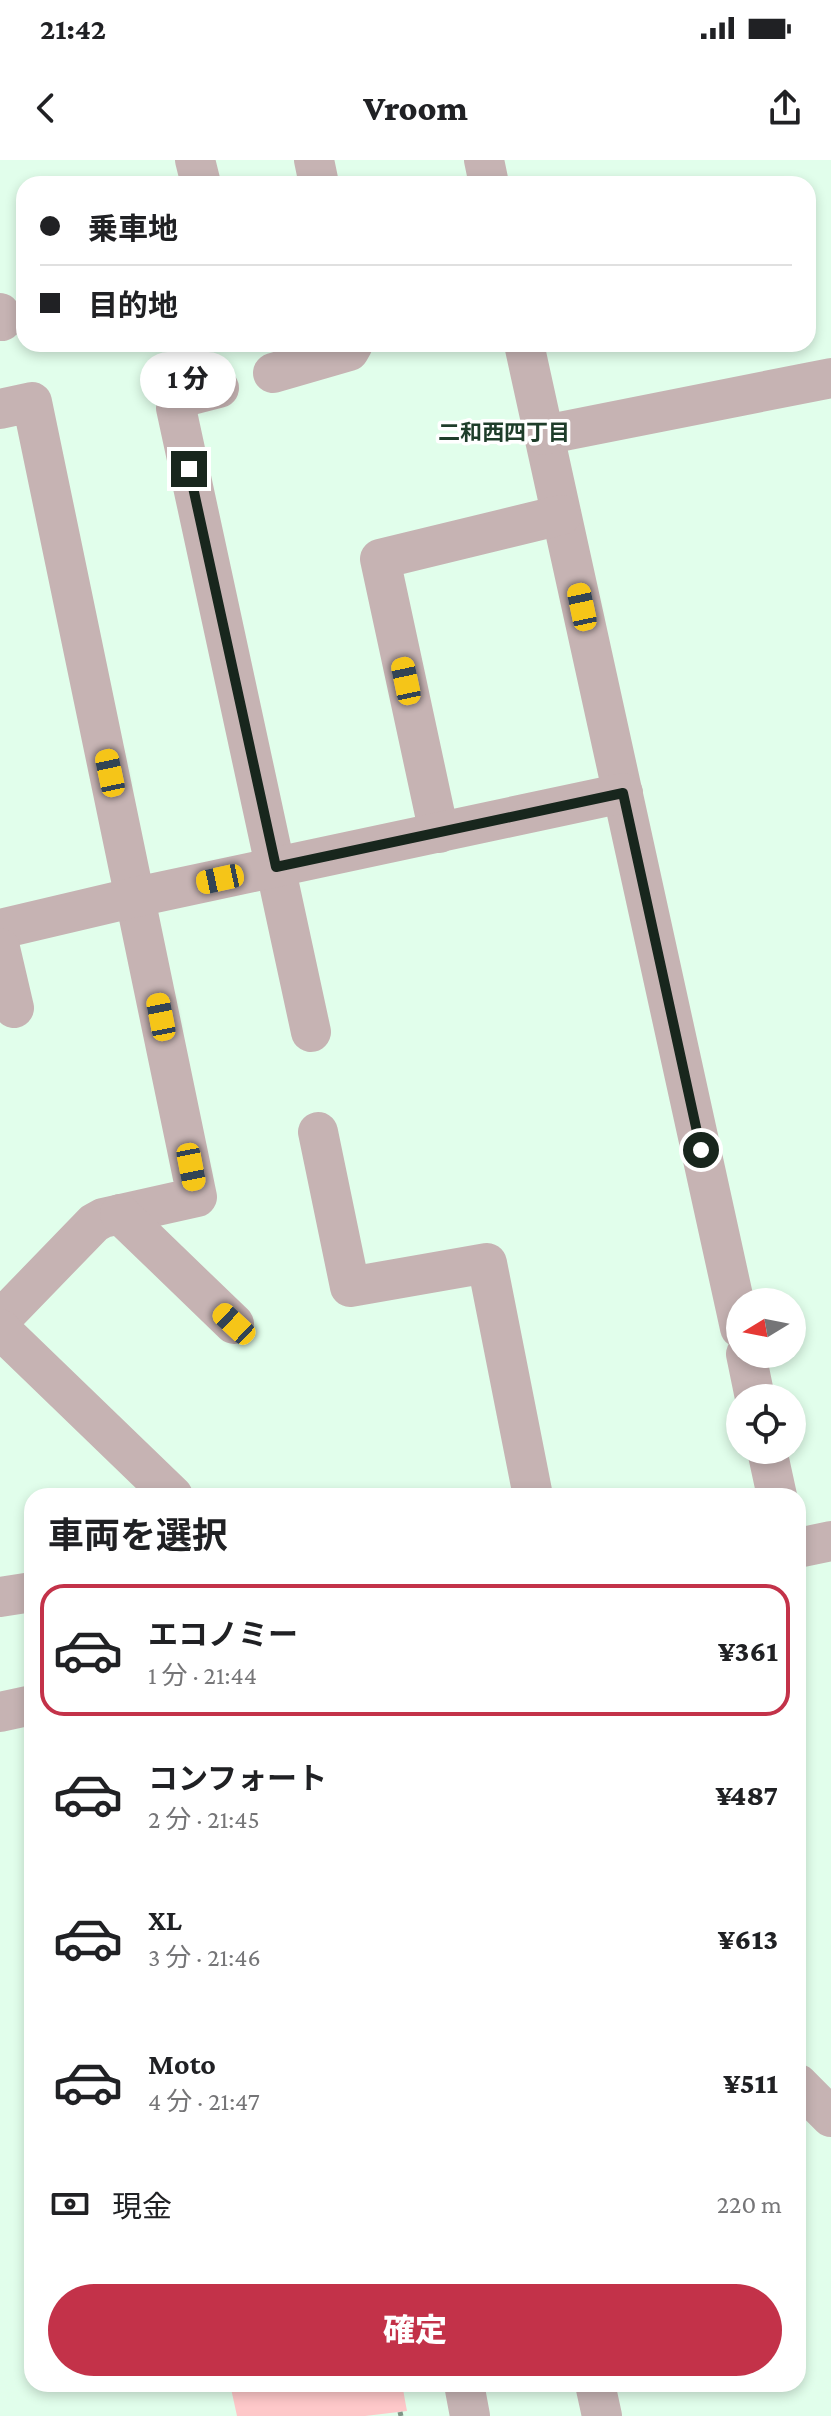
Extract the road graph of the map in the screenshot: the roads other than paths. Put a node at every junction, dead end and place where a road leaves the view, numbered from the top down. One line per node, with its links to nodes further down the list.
1 (346, 352): 3 (street)
2 (526, 352): 7 (street)
3 (273, 373)
4 (831, 378): 7 (street)
5 (219, 388): 11 (street)
6 (0, 409): 12 (street)
7 (544, 435): 8 (street)
8 (561, 515): 9 (street); 10 (street)
9 (623, 793): 10 (street); 19 (street)
10 (439, 833): 11 (street)
11 (276, 867): 12 (street); 16 (street)
12 (136, 897): 13 (street); 18 (street)
13 (0, 929)
14 (0, 948): 15 (street)
15 (14, 1008)
16 (311, 1032)
17 (318, 1132): 25 (street)
18 (120, 1214): 20 (street); 21 (street)
19 (731, 1288)
20 (0, 1320)
21 (234, 1324)
22 (0, 1329): 24 (street)
23 (770, 1464): 26 (street)
24 (165, 1488)
25 (531, 1488)
26 (775, 1488)
27 (831, 1541): 28 (street)
28 (806, 1546)
29 (24, 1593): 30 (street)
30 (0, 1597)
31 (24, 1707): 32 (street)
32 (0, 1712)
33 (806, 2092): 34 (street)
34 (831, 2117)
35 (466, 2392): 37 (street)
36 (597, 2392): 38 (street)
37 (470, 2416)
38 (602, 2416)

